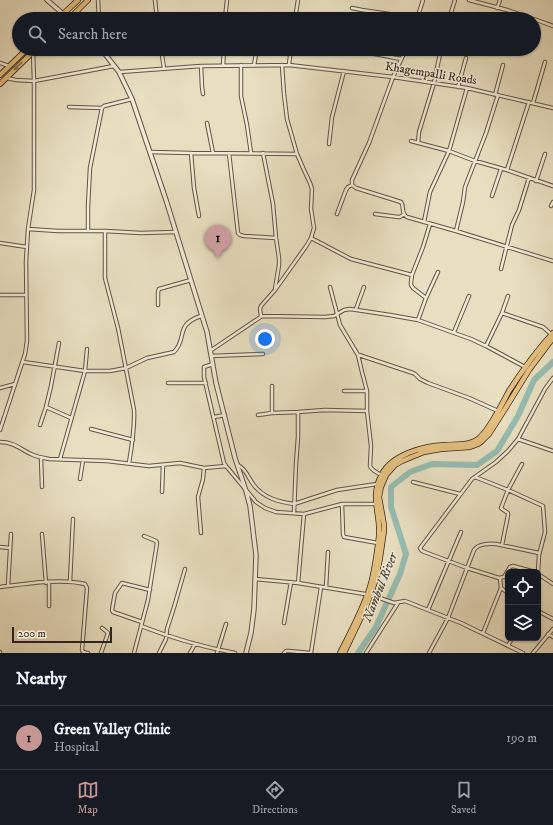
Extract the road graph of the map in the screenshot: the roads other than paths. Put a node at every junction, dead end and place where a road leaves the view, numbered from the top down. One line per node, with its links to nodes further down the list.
1 (47, 0): 12 (street)
2 (78, 0): 16 (highway)
3 (88, 0): 17 (highway)
4 (98, 0): 18 (street)
5 (155, 0): 19 (street)
6 (227, 0): 20 (street)
7 (298, 0): 21 (street)
8 (423, 0): 23 (street)
9 (455, 0): 24 (street)
10 (469, 0): 14 (street)
11 (500, 0): 14 (street)
12 (52, 2): 15 (street)
13 (352, 8): 22 (street)
14 (497, 8): 25 (street)
15 (62, 12)
16 (66, 12)
17 (76, 12)
18 (99, 12)
19 (156, 12)
20 (226, 12)
21 (296, 12)
22 (375, 12)
23 (419, 12)
24 (451, 12)
25 (510, 12)
26 (541, 22): 27 (street)
27 (553, 26)
28 (20, 56): 48 (highway)
29 (29, 56): 57 (highway, one-way to 57)
30 (35, 56): 58 (street)
31 (107, 56): 49 (street)
32 (162, 56): 52 (street)
33 (224, 56): 51 (street)
34 (256, 56): 44 (street)
35 (290, 56): 46 (street)
36 (382, 56): 40 (street)
37 (403, 56): 40 (street)
38 (440, 56): 59 (street)
39 (466, 58): 61 (street)
40 (401, 60): 56 (street)
41 (545, 62): 67 (street)
42 (0, 64): 48 (street)
43 (241, 65): 44 (street, Khagempalli Roads); 51 (street, Khagempalli Roads); 80 (street)
44 (254, 65): 45 (street, Khagempalli Roads)
45 (282, 65): 46 (street, Khagempalli Roads); 82 (street)
46 (289, 65): 53 (street, Khagempalli Roads)
47 (503, 65): 64 (street)
48 (9, 66): 55 (highway)
49 (115, 66): 54 (street); 58 (street)
50 (201, 66): 51 (street, Khagempalli Roads); 52 (street, Khagempalli Roads); 63 (street)
51 (223, 66)
52 (164, 68): 54 (street, Khagempalli Roads)
53 (344, 71): 56 (street, Khagempalli Roads); 74 (street)
54 (119, 72): 65 (street)
55 (0, 75)
56 (393, 77): 59 (street, Khagempalli Roads); 89 (street)
57 (6, 78): 58 (street); 60 (highway)
58 (34, 81): 100 (street)
59 (434, 83): 61 (street, Khagempalli Roads); 73 (street)
60 (0, 84)
61 (458, 87): 62 (street, Khagempalli Roads)
62 (467, 88): 64 (street, Khagempalli Roads); 75 (street)
63 (203, 94)
64 (497, 95): 66 (street, Khagempalli Roads); 84 (street)
65 (132, 99): 69 (street); 76 (street)
66 (529, 102): 67 (street, Khagempalli Roads); 86 (street)
67 (533, 103): 70 (street, Khagempalli Roads)
68 (69, 107): 69 (street)
69 (102, 108): 101 (street)
70 (553, 108)
71 (207, 123): 78 (street)
72 (411, 141): 73 (street)
73 (418, 143): 75 (street)
74 (329, 144)
75 (449, 151): 84 (street); 98 (street)
76 (150, 152): 77 (street); 104 (street)
77 (191, 153): 78 (street); 97 (street)
78 (212, 153): 79 (street)
79 (229, 153): 80 (street); 105 (street)
80 (251, 153): 81 (street)
81 (263, 153): 82 (street); 105 (street)
82 (297, 154): 106 (street)
83 (545, 154): 88 (street)
84 (475, 161): 85 (street); 103 (street)
85 (501, 169): 86 (street); 91 (street)
86 (507, 170): 87 (street)
87 (529, 178): 88 (street); 109 (street)
88 (536, 181): 90 (street)
89 (352, 186): 94 (street); 96 (street)
90 (553, 186)
91 (492, 196)
92 (553, 202): 93 (street)
93 (551, 206)
94 (337, 214)
95 (375, 214): 96 (street)
96 (403, 214): 98 (street)
97 (199, 216)
98 (424, 222): 99 (street)
99 (430, 224): 103 (street); 113 (street)
100 (28, 229): 101 (street); 108 (street)
101 (88, 231): 102 (street)
102 (105, 231): 104 (street); 142 (street)
103 (456, 231): 109 (street)
104 (176, 232): 114 (street)
105 (276, 238): 117 (street)
106 (311, 238): 113 (street); 117 (street)
107 (0, 243): 108 (street)
108 (27, 247): 119 (street)
109 (507, 247): 110 (street); 111 (street)
110 (553, 261)
111 (501, 269)
112 (438, 272): 122 (street)
113 (412, 276): 122 (street)
114 (191, 280): 123 (street); 127 (street)
115 (330, 287): 126 (street)
116 (364, 287): 124 (street)
117 (275, 290): 128 (street)
118 (0, 296): 119 (street)
119 (26, 296): 139 (street)
120 (469, 296): 130 (street)
121 (508, 296): 125 (street)
122 (426, 298): 129 (street)
123 (158, 304)
124 (356, 309): 126 (street); 129 (street)
125 (502, 313): 131 (street); 133 (street)
126 (337, 315): 128 (street); 137 (street)
127 (202, 316): 135 (street); 142 (street)
128 (262, 316): 135 (street)
129 (418, 320): 130 (street)
130 (454, 332): 133 (street)
131 (553, 335): 143 (highway)
132 (59, 343): 141 (street)
133 (486, 346): 143 (street)
134 (87, 349): 144 (street)
135 (210, 351): 138 (street)
136 (263, 354): 138 (street)
137 (358, 355): 152 (street); 155 (street)
138 (211, 356): 140 (street)
139 (23, 362): 141 (street); 147 (street)
140 (212, 364): 148 (street); 158 (street)
141 (54, 367): 144 (street); 153 (street)
142 (126, 368): 144 (street); 167 (street)
143 (527, 369): 155 (highway); 191 (highway)
144 (85, 371): 161 (street)
145 (553, 378): 166 (street)
146 (168, 383): 148 (street)
147 (16, 384): 150 (street); 162 (street)
148 (206, 384): 160 (street)
149 (272, 386): 157 (street)
150 (0, 388)
151 (344, 391): 152 (street)
152 (367, 391): 154 (street)
153 (46, 407): 161 (street); 163 (street)
154 (367, 410): 156 (street); 179 (street)
155 (498, 411): 179 (highway)
156 (298, 412): 157 (street); 189 (street)
157 (272, 413): 159 (street)
158 (223, 415): 160 (street); 176 (street)
159 (258, 415)
160 (214, 417): 177 (street)
161 (71, 418): 171 (street)
162 (2, 421): 165 (street)
163 (40, 425)
164 (91, 429): 167 (street)
165 (0, 430)
166 (518, 438): 169 (street); 180 (street)
167 (133, 440): 173 (street)
168 (0, 442): 170 (street)
169 (553, 451)
170 (41, 457): 171 (street); 184 (street)
171 (60, 459): 172 (street)
172 (83, 460): 173 (street); 181 (street)
173 (129, 463): 175 (street)
174 (522, 464): 185 (street)
175 (163, 465): 178 (street); 187 (street)
176 (237, 465): 186 (street); 189 (street)
177 (226, 466): 178 (street); 186 (street)
178 (204, 468): 196 (street)
179 (381, 474): 183 (highway)
180 (474, 477): 185 (street); 188 (street)
181 (80, 480)
182 (413, 482): 188 (street)
183 (377, 484): 189 (street); 191 (highway)
184 (42, 487)
185 (508, 490): 201 (street); 205 (street)
186 (246, 491): 192 (street); 215 (street)
187 (162, 492)
188 (460, 494): 206 (street)
189 (294, 504): 192 (street)
190 (342, 504): 191 (street); 193 (street); 200 (street)
191 (378, 504): 200 (highway); 228 (highway)
192 (294, 513): 193 (street)
193 (304, 514): 219 (street)
194 (73, 519): 217 (street)
195 (461, 532): 206 (street)
196 (201, 533)
197 (11, 534): 203 (street)
198 (42, 534): 216 (street)
199 (144, 536): 226 (street)
200 (378, 544): 228 (highway)
201 (502, 545): 205 (street); 208 (street)
202 (0, 547): 203 (street)
203 (10, 548): 221 (street)
204 (328, 552): 224 (street)
205 (539, 553): 211 (street)
206 (448, 562): 208 (street); 231 (street)
207 (185, 568): 243 (street)
208 (467, 568): 214 (street); 233 (street)
209 (509, 569): 210 (street)
210 (524, 569)
211 (538, 569)
212 (541, 575): 220 (street)
213 (505, 576): 214 (street)
214 (500, 578): 225 (street)
215 (255, 579): 218 (street); 257 (street)
216 (47, 582): 217 (street); 221 (street); 230 (street)
217 (70, 582): 248 (street)
218 (291, 582): 219 (street); 236 (street)
219 (298, 583): 223 (street)
220 (553, 584)
221 (8, 586): 222 (street)
222 (0, 587)
223 (321, 587): 224 (street); 259 (street)
224 (326, 587): 228 (street)
225 (501, 588): 227 (street); 241 (street)
226 (150, 590): 235 (street); 235 (street)
227 (505, 591)
228 (369, 594): 229 (street); 260 (highway); 261 (highway)
229 (398, 602): 231 (street); 262 (street)
230 (49, 606)
231 (428, 610): 233 (street)
232 (541, 612): 234 (street)
233 (448, 618): 241 (street); 263 (street)
234 (553, 619)
235 (142, 622): 238 (street)
236 (284, 623)
237 (226, 624): 249 (street)
238 (141, 626): 243 (street); 253 (street)
239 (102, 628): 252 (street)
240 (553, 629): 242 (street)
241 (482, 633): 247 (street)
242 (548, 634): 244 (street); 265 (street)
243 (167, 636): 246 (street); 254 (street)
244 (553, 637)
245 (510, 641): 247 (street)
246 (195, 644): 249 (street); 255 (street)
247 (508, 646): 264 (street)
248 (82, 651): 250 (street); 251 (street)
249 (218, 651): 256 (street)
250 (77, 653)
251 (88, 653)
252 (101, 653)
253 (134, 653)
254 (159, 653)
255 (190, 653)
256 (235, 653)
257 (246, 653)
258 (284, 653): 259 (street)
259 (311, 653)
260 (340, 653)
261 (344, 653)
262 (366, 653)
263 (429, 653)
264 (523, 653)
265 (533, 653)

